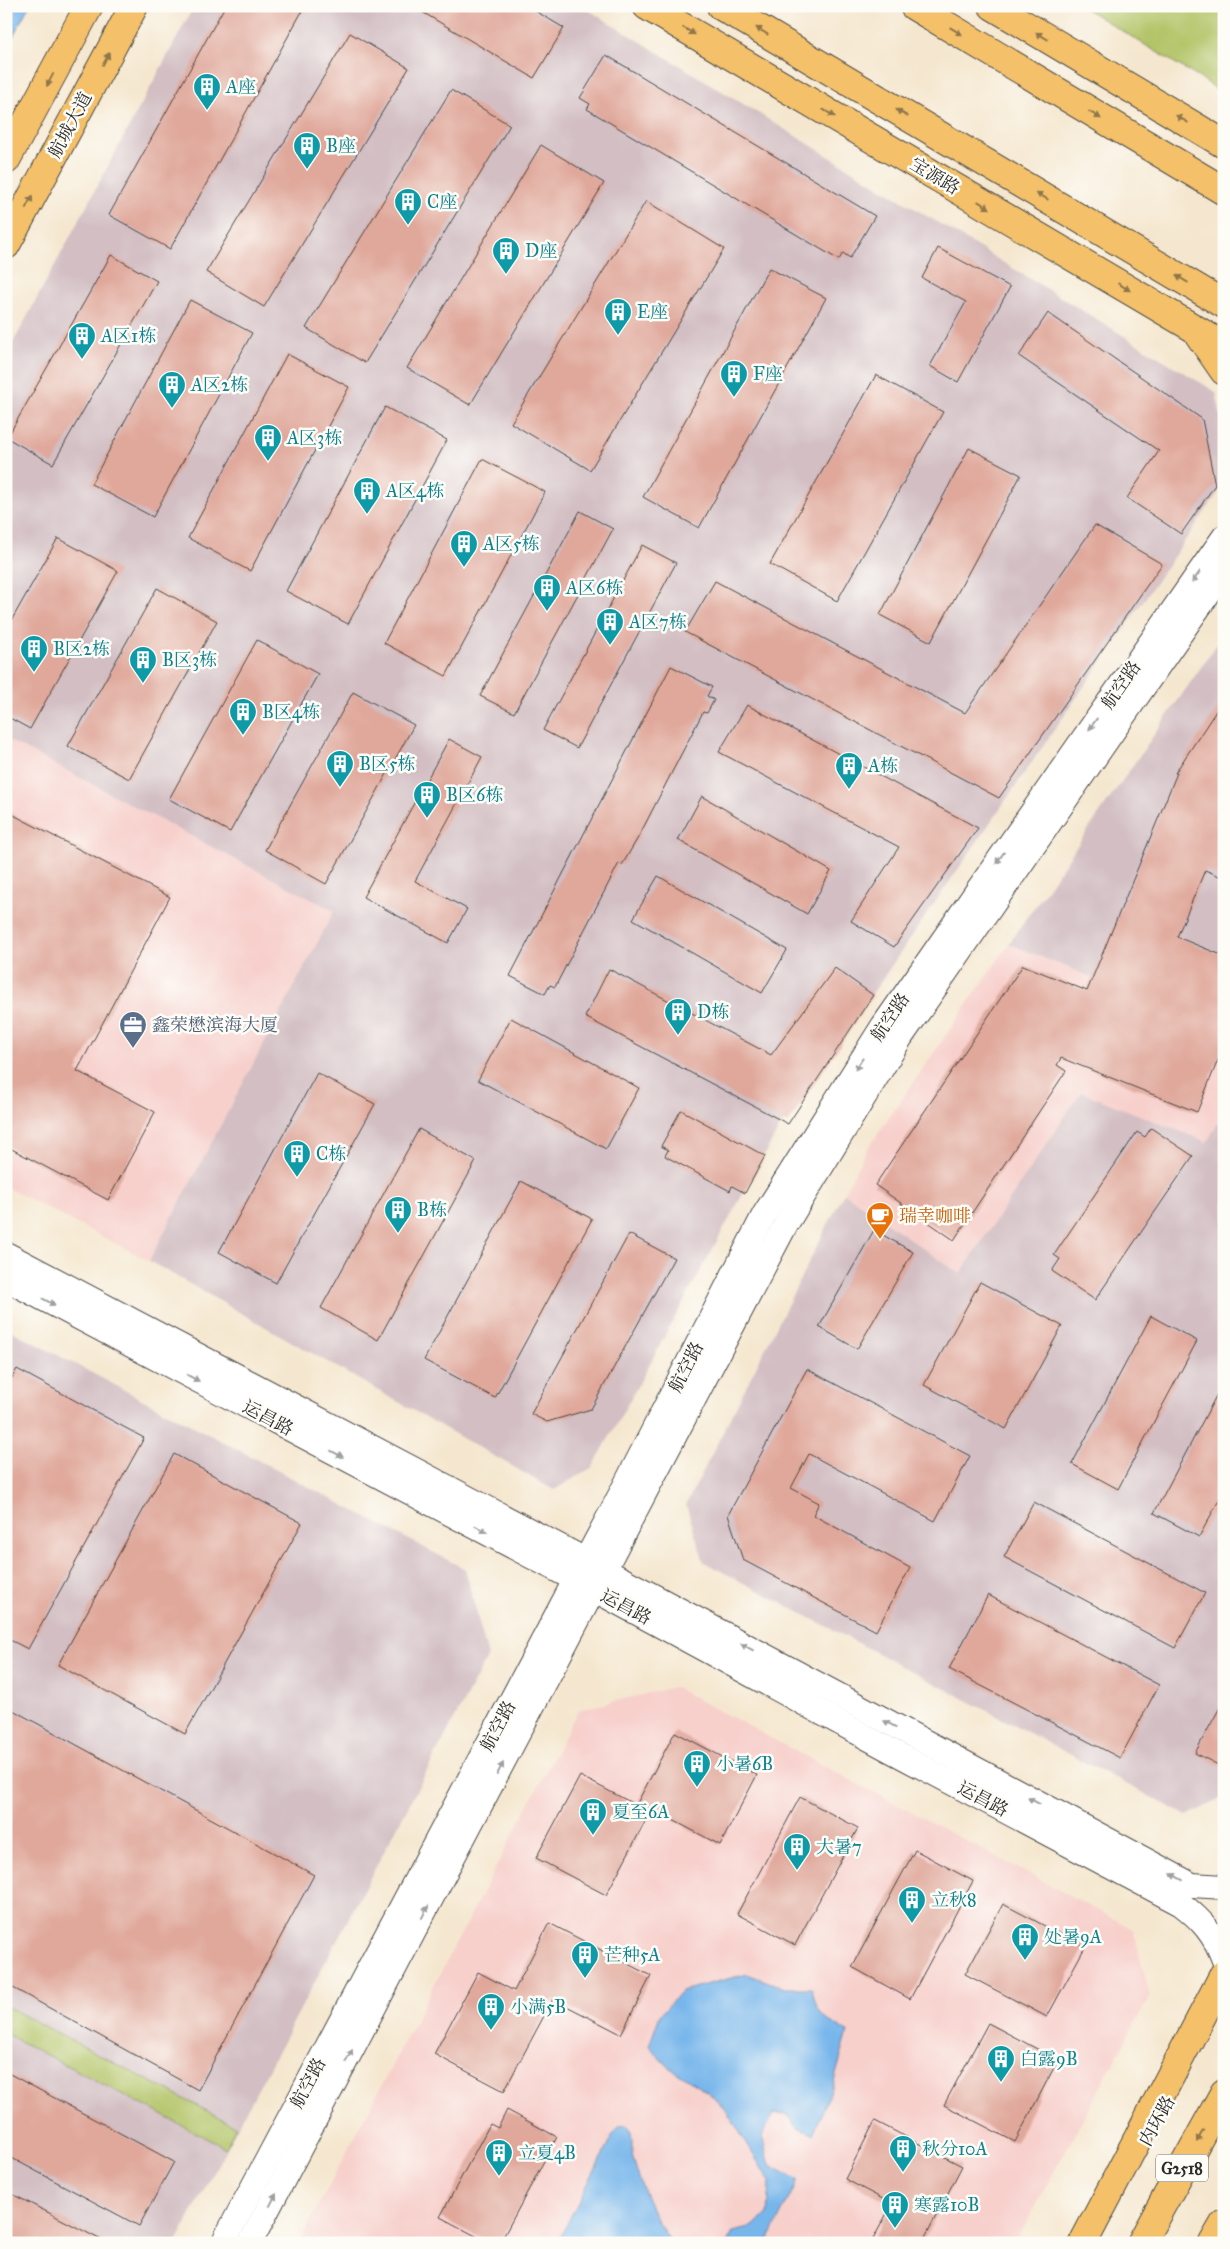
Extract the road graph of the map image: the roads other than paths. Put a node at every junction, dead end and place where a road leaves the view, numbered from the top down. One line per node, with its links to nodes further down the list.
1 (89, 6): 8 (main road, one-way to 8)
2 (134, 6): 10 (main road, 航城大道, one-way to 2)
3 (647, 6): 12 (main road, 宝源路, one-way to 12)
4 (721, 6): 11 (main road, 宝源路, one-way to 4)
5 (914, 6): 9 (main road, one-way to 9)
6 (993, 6): 7 (main road, one-way to 6)
7 (1224, 144)
8 (6, 160)
9 (1224, 191)
10 (6, 245)
11 (1224, 304)
12 (1195, 329): 13 (main road, 宝源路); 14 (main road)
13 (1224, 346)
14 (1224, 371)
15 (1224, 537): 19 (street, 航空路, one-way to 19)
16 (1224, 571): 19 (street, 航空路)
17 (6, 1254): 19 (street, 运昌路)
18 (6, 1279): 19 (street, 运昌路, one-way to 19)
19 (590, 1575): 20 (street, 运昌路, one-way to 19); 21 (street, 运昌路); 26 (street, 航空路); 27 (street, 航空路, one-way to 19)
20 (1224, 1887)
21 (1224, 1960)
22 (1224, 1974): 28 (main road)
23 (1224, 2000): 29 (main road, 内环路)
24 (1224, 2093): 30 (main road, G2518, one-way to 30)
25 (1224, 2224): 31 (main road)
26 (223, 2243)
27 (250, 2243)
28 (1083, 2243)
29 (1091, 2243)
30 (1141, 2243)
31 (1213, 2243)

